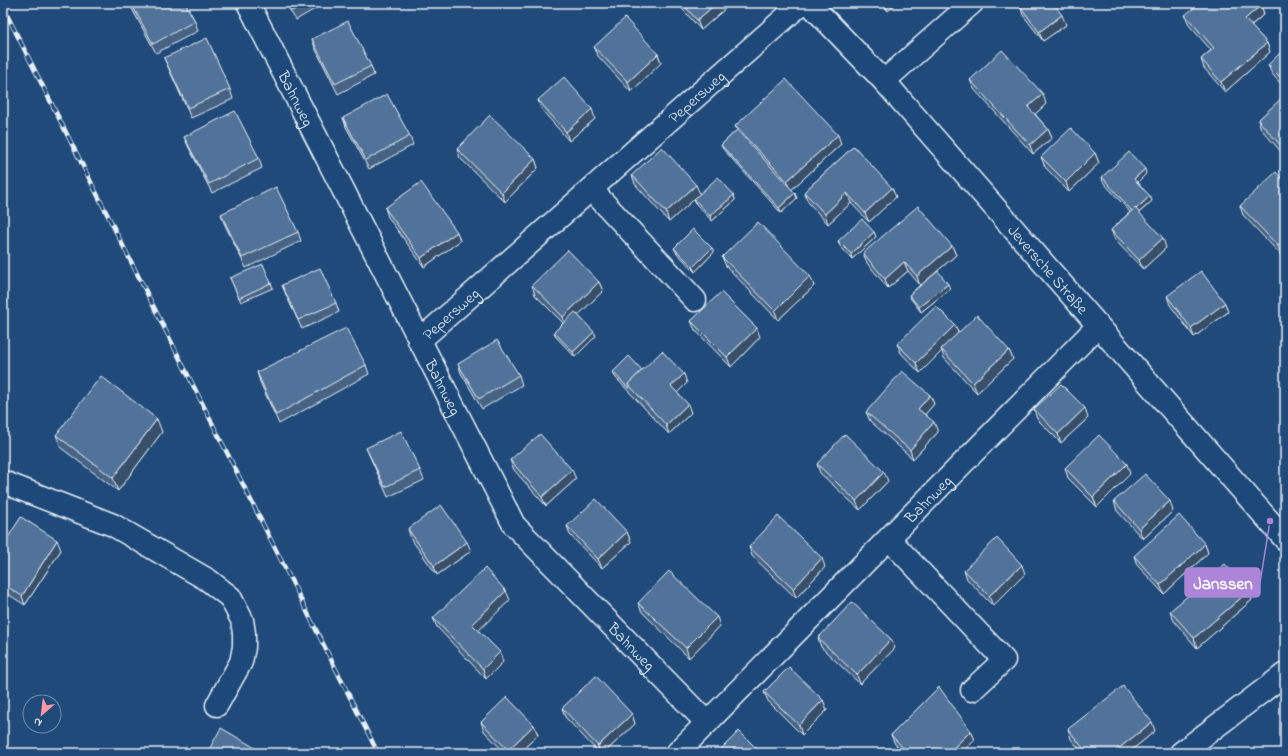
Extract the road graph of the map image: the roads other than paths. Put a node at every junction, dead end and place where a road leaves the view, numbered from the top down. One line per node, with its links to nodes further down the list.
1 (248, 3): 9 (street, Bahnweg)
2 (802, 3): 6 (street, Pepersweg)
3 (809, 3): 5 (street, Jeversche Straße)
4 (972, 3): 5 (street)
5 (884, 81): 8 (street, Jeversche Straße)
6 (591, 189): 7 (street); 9 (street, Pepersweg)
7 (695, 300)
8 (1098, 326): 11 (street, Bahnweg); 12 (street, Jeversche Straße)
9 (419, 341): 16 (street, Bahnweg)
10 (3, 482): 15 (street)
11 (889, 538): 14 (street); 16 (street, Bahnweg)
12 (1285, 539)
13 (1285, 674): 18 (street)
14 (972, 690)
15 (216, 705)
16 (707, 723): 17 (street, Bahnweg)
17 (677, 753)
18 (1181, 753)

